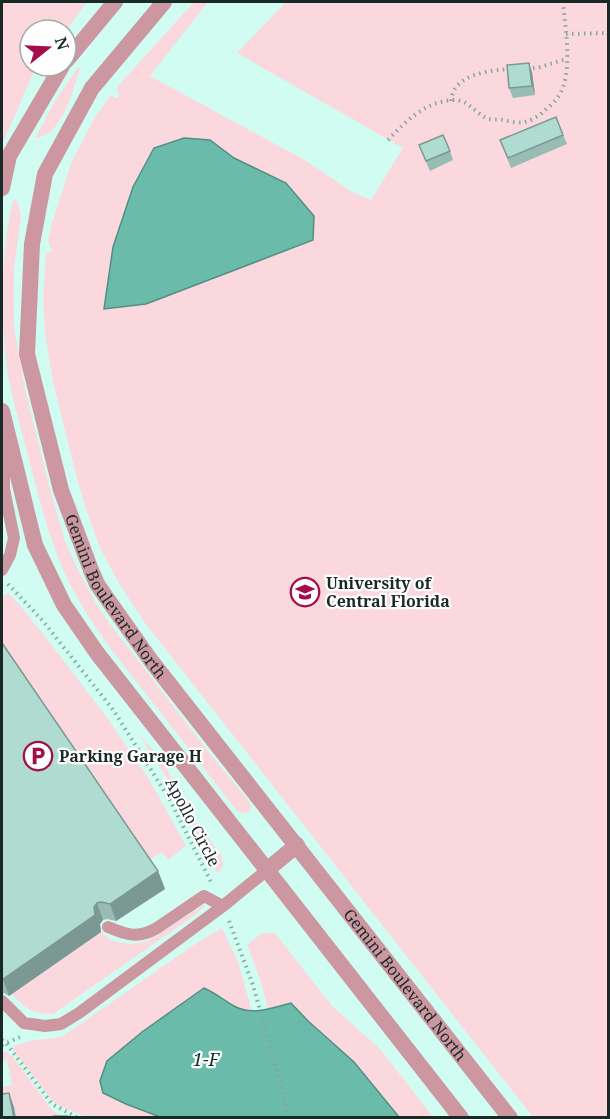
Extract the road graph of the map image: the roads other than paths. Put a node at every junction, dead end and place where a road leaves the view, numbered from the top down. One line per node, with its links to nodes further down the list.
1 (115, 2): 3 (street)
2 (164, 2): 8 (street, Gemini Boulevard North)
3 (78, 47)
4 (55, 78): 5 (street)
5 (2, 188)
6 (3, 417): 7 (lane); 9 (street)
7 (2, 570)
8 (297, 845): 9 (street); 14 (street, Gemini Boulevard North)
9 (267, 870): 10 (lane); 13 (street)
10 (223, 906): 11 (lane); 12 (lane)
11 (108, 927)
12 (2, 1000)
13 (460, 1118)
14 (510, 1118)

